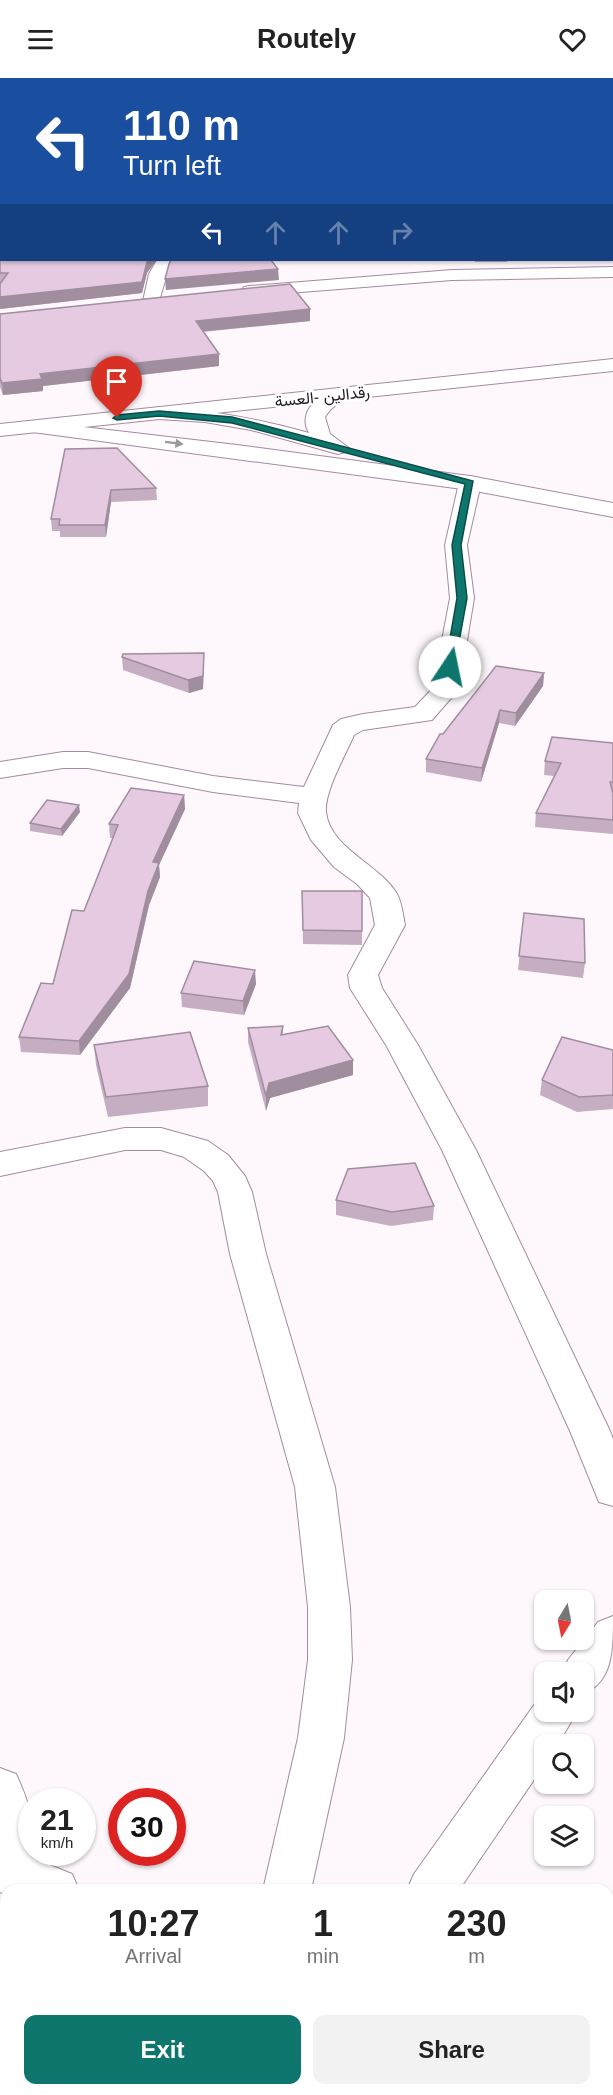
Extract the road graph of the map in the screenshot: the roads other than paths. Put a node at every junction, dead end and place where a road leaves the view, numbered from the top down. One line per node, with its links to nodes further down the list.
1 (165, 261): 8 (street)
2 (558, 261): 5 (street)
3 (452, 267): 5 (street); 6 (street)
4 (613, 272): 5 (street)
5 (527, 273)
6 (233, 293)
7 (175, 299): 8 (street)
8 (152, 301): 9 (street)
9 (131, 303)
10 (613, 365): 11 (street, رقدالين -العسة)
11 (339, 394): 12 (street, رقدالين -العسة); 15 (street)
12 (159, 413): 13 (street, رقدالين -العسة); 15 (street)
13 (32, 427): 14 (street); 16 (street, one-way to 16)
14 (0, 430)
15 (330, 446): 16 (street)
16 (470, 483): 17 (street); 19 (street)
17 (613, 510)
18 (0, 770): 19 (street)
19 (314, 797): 21 (street)
20 (0, 1164): 27 (street)
21 (613, 1490)
22 (613, 1635): 23 (street)
23 (593, 1662)
24 (548, 1722): 28 (street)
25 (0, 1789): 26 (street)
26 (26, 1879)
27 (288, 1884)
28 (435, 1884)

